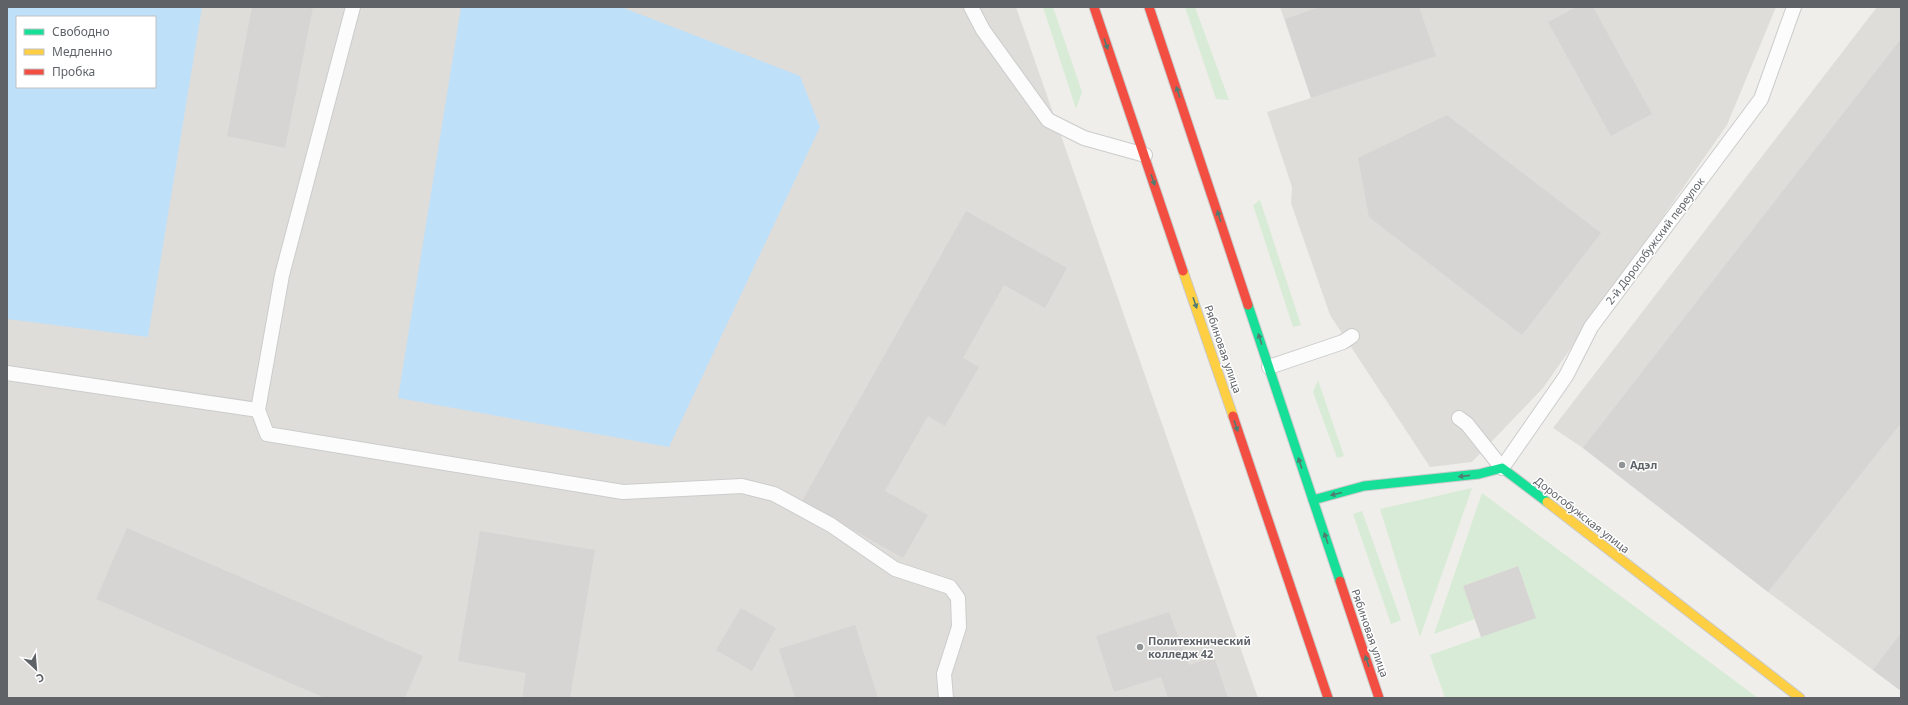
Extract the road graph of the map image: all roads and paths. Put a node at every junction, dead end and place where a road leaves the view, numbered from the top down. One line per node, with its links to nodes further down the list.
1 (353, 7): 10 (lane)
2 (971, 7): 6 (lane)
3 (1094, 7): 6 (main road, Рябиновая улица, one-way to 6)
4 (1149, 7): 8 (main road, Рябиновая улица, one-way to 4)
5 (1794, 7): 12 (lane, 2-й Дорогобужский переулок)
6 (1145, 155): 15 (main road, Рябиновая улица, one-way to 15)
7 (1352, 336): 8 (lane)
8 (1269, 367): 13 (main road, Рябиновая улица, one-way to 8)
9 (7, 373): 10 (lane)
10 (258, 410): 14 (lane)
11 (1459, 418): 12 (lane)
12 (1502, 468): 13 (main road, one-way to 13); 17 (main road, Дорогобужская улица)
13 (1313, 500): 16 (main road, Рябиновая улица, one-way to 13)
14 (946, 698)
15 (1328, 698)
16 (1379, 698)
17 (1800, 698)

